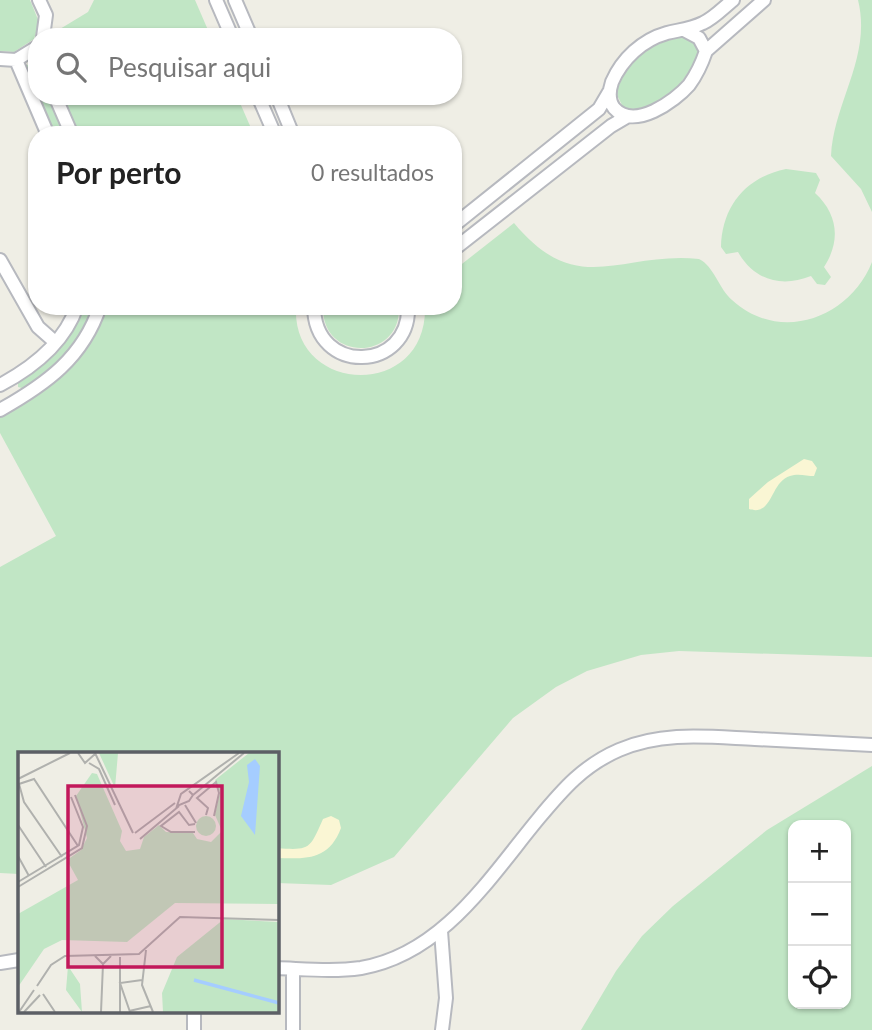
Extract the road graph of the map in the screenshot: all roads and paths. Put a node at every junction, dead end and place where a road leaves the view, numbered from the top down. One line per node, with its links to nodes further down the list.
1 (216, 0): 7 (street)
2 (235, 0): 8 (street)
3 (733, 0): 9 (street)
4 (764, 0): 10 (street)
5 (43, 3): 6 (street)
6 (45, 28)
7 (228, 28)
8 (247, 28)
9 (684, 30): 10 (street); 15 (street)
10 (706, 51): 20 (street)
11 (28, 53): 13 (street)
12 (0, 59): 13 (street)
13 (16, 60): 14 (street)
14 (28, 88)
15 (609, 92): 20 (street); 25 (street)
16 (35, 105): 21 (street)
17 (59, 105): 22 (street)
18 (262, 105): 23 (street)
19 (281, 105): 24 (street)
20 (628, 116): 26 (street)
21 (44, 126)
22 (68, 126)
23 (271, 126)
24 (289, 126)
25 (462, 219)
26 (462, 243)
27 (0, 260): 28 (street)
28 (28, 309)
29 (31, 315): 34 (street)
30 (72, 315): 34 (street)
31 (96, 315): 36 (street)
32 (316, 315): 33 (street)
33 (407, 315)
34 (55, 342): 35 (street)
35 (5, 383): 36 (street)
36 (20, 399): 37 (street)
37 (0, 410)
38 (872, 745): 39 (street)
39 (441, 931): 43 (street); 47 (street)
40 (18, 960): 41 (street)
41 (0, 963)
42 (278, 968): 43 (street)
43 (293, 969): 46 (street)
44 (195, 1012): 45 (street)
45 (194, 1030)
46 (293, 1030)
47 (442, 1030)

